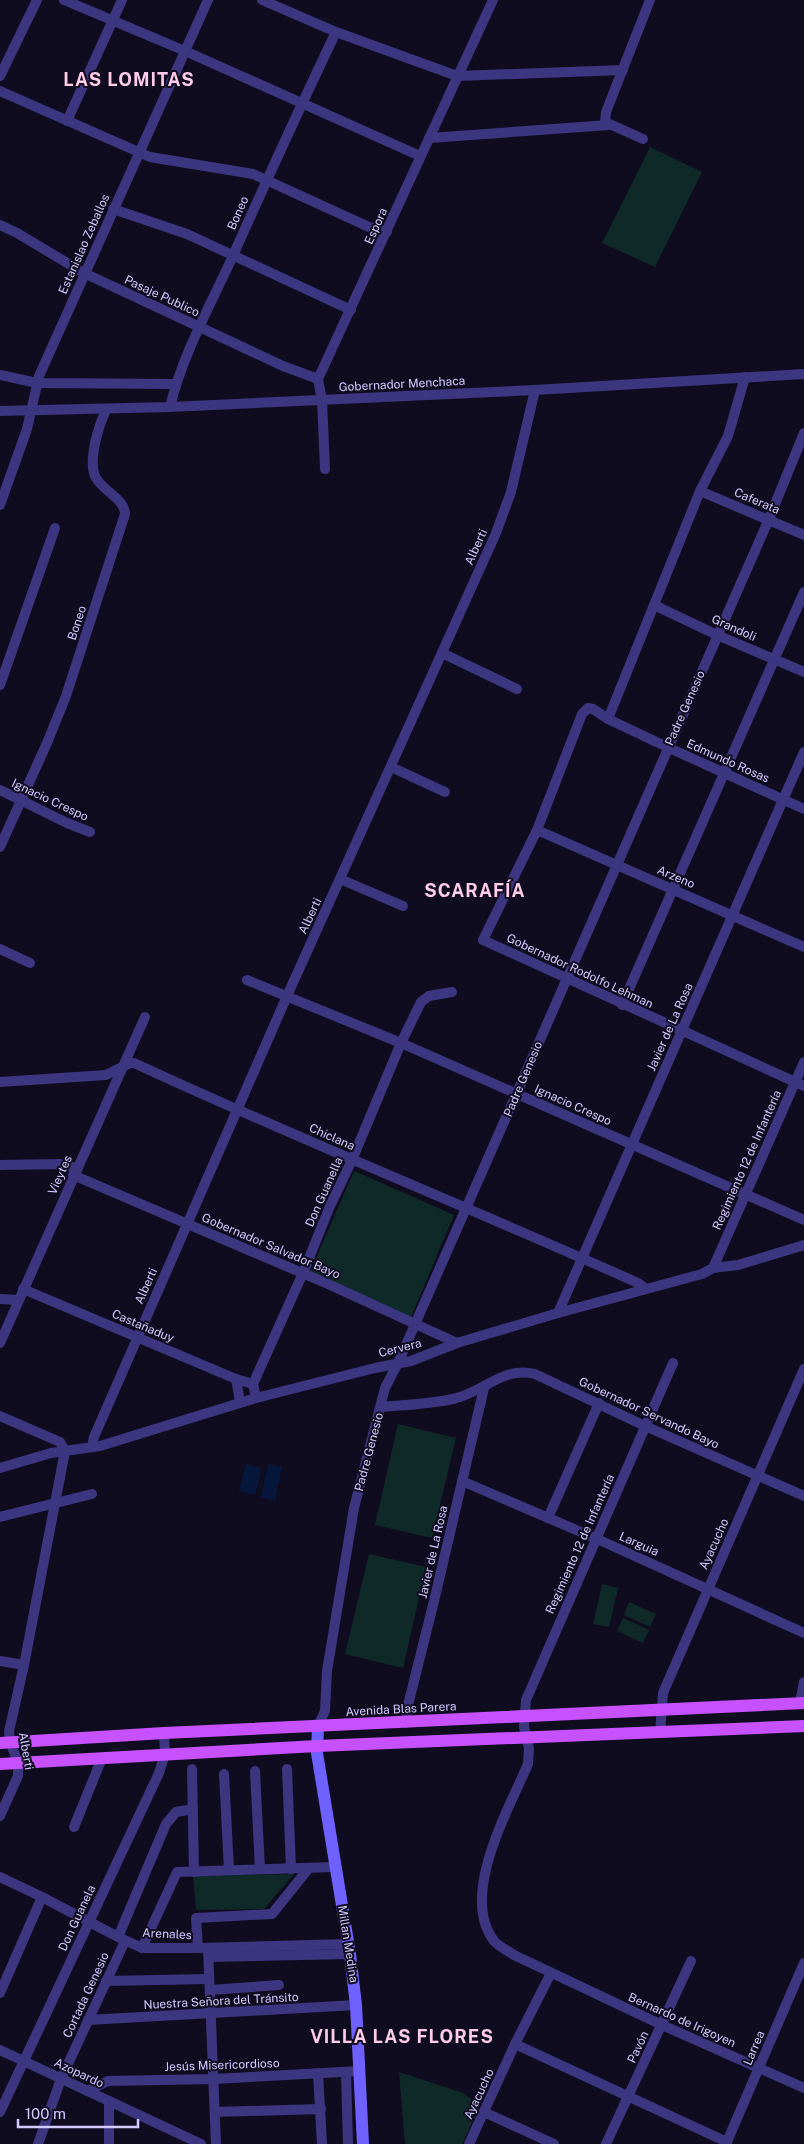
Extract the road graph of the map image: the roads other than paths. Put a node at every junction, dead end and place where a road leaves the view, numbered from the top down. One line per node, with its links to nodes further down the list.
1 (37, 0): 12 (street)
2 (64, 0): 8 (street)
3 (122, 0): 8 (street)
4 (208, 0): 10 (street, Estanislao Zeballos)
5 (262, 0): 9 (street)
6 (493, 0): 13 (street, Espora)
7 (650, 0): 11 (street)
8 (113, 20): 10 (street); 16 (street)
9 (336, 32): 13 (street); 15 (street, Boneo)
10 (185, 51): 15 (street); 20 (street, Estanislao Zeballos)
11 (623, 70): 13 (street); 17 (street)
12 (0, 76)
13 (457, 76): 18 (street, Espora)
14 (0, 91): 16 (street)
15 (302, 103): 21 (street); 22 (street, Boneo)
16 (67, 121): 20 (street)
17 (609, 125): 18 (street); 19 (street)
18 (429, 138): 21 (street, Espora)
19 (643, 139)
20 (139, 153): 22 (street); 23 (street, Estanislao Zeballos)
21 (420, 156): 25 (street, Espora)
22 (267, 179): 25 (street); 26 (street, Boneo)
23 (113, 210): 26 (street); 27 (street, Estanislao Zeballos)
24 (0, 225): 27 (street, Pasaje Publico)
25 (387, 232): 28 (street, Espora)
26 (233, 254): 28 (street); 29 (street, Boneo)
27 (84, 273): 29 (street, Pasaje Publico); 34 (street, Estanislao Zeballos)
28 (351, 310): 33 (street, Espora)
29 (200, 328): 33 (street, Pasaje Publico); 35 (street, Boneo)
30 (804, 374): 32 (street, Gobernador Menchaca)
31 (0, 375): 34 (street)
32 (745, 377): 36 (street, Gobernador Menchaca); 44 (street)
33 (318, 378): 37 (street)
34 (37, 384): 35 (street); 41 (street, Estanislao Zeballos)
35 (175, 384): 38 (street, Boneo)
36 (535, 390): 37 (street, Gobernador Menchaca); 52 (street, Alberti)
37 (322, 400): 38 (street, Gobernador Menchaca); 43 (street)
38 (170, 407): 39 (street, Gobernador Menchaca)
39 (106, 410): 41 (street, Gobernador Menchaca); 65 (street, Boneo)
40 (0, 411): 41 (street, Gobernador Menchaca)
41 (30, 411): 45 (street, Estanislao Zeballos)
42 (804, 433): 46 (street, Padre Genesio)
43 (325, 469)
44 (700, 491): 46 (street, Caferata); 50 (street)
45 (0, 504)
46 (769, 519): 48 (street, Caferata); 51 (street, Padre Genesio)
47 (55, 528): 55 (street)
48 (804, 535)
49 (804, 592): 53 (street)
50 (654, 605): 51 (street, Grandoli); 57 (street)
51 (717, 635): 53 (street, Grandoli); 58 (street, Padre Genesio)
52 (442, 653): 56 (street); 60 (street, Alberti)
53 (775, 659): 54 (street, Grandoli); 61 (street)
54 (804, 672)
55 (0, 685)
56 (517, 689)
57 (608, 719): 58 (street, Edmundo Rosas); 67 (street, Edmundo Rosas)
58 (668, 747): 61 (street, Edmundo Rosas); 70 (street, Padre Genesio)
59 (804, 752): 64 (street, Javier de La Rosa)
60 (391, 767): 63 (street); 71 (street, Alberti)
61 (725, 774): 64 (street, Edmundo Rosas); 72 (street)
62 (0, 790): 65 (street, Ignacio Crespo)
63 (445, 792)
64 (784, 800): 66 (street, Edmundo Rosas); 74 (street, Javier de La Rosa)
65 (22, 801): 68 (street, Ignacio Crespo); 69 (street, Boneo)
66 (804, 809)
67 (538, 830): 70 (street, Arzeno); 78 (street, Gobernador Rodolfo Lehman)
68 (90, 832)
69 (0, 846)
70 (616, 865): 72 (street, Arzeno); 78 (street, Padre Genesio)
71 (340, 878): 73 (street); 81 (street, Alberti)
72 (674, 890): 74 (street, Arzeno); 82 (street)
73 (403, 906)
74 (733, 916): 75 (street, Arzeno); 84 (street, Javier de La Rosa)
75 (804, 947)
76 (0, 949): 77 (street)
77 (30, 964)
78 (566, 978): 82 (street, Gobernador Rodolfo Lehman); 90 (street, Padre Genesio)
79 (247, 980): 81 (street, Ignacio Crespo)
80 (452, 992): 85 (street, Don Guanella)
81 (287, 996): 85 (street, Ignacio Crespo); 91 (street, Alberti)
82 (622, 1005): 84 (street, Gobernador Rodolfo Lehman)
83 (145, 1017): 87 (street, Vieytes)
84 (682, 1031): 89 (street, Gobernador Rodolfo Lehman); 92 (street, Javier de La Rosa)
85 (401, 1043): 90 (street, Ignacio Crespo); 93 (street, Don Guanella)
86 (804, 1062): 89 (street, Regimiento 12 de Infantería)
87 (122, 1068): 88 (street, Chiclana); 91 (street, Chiclana); 95 (street, Vieytes)
88 (0, 1082)
89 (800, 1084): 96 (street, Regimiento 12 de Infantería)
90 (516, 1094): 92 (street, Ignacio Crespo); 97 (street, Padre Genesio)
91 (238, 1109): 93 (street, Chiclana); 99 (street, Alberti)
92 (631, 1145): 96 (street, Ignacio Crespo); 101 (street, Javier de La Rosa)
93 (352, 1160): 97 (street, Chiclana); 103 (street, Don Guanella)
94 (0, 1165): 95 (street, Gobernador Salvador Bayo)
95 (75, 1172): 99 (street, Gobernador Salvador Bayo); 104 (street, Vieytes)
96 (746, 1194): 98 (street, Ignacio Crespo); 102 (street, Regimiento 12 de Infantería)
97 (466, 1210): 101 (street, Chiclana); 109 (street, Padre Genesio)
98 (804, 1220)
99 (188, 1223): 103 (street, Gobernador Salvador Bayo); 110 (street, Alberti)
100 (804, 1245): 102 (street, Cervera)
101 (581, 1258): 105 (street, Chiclana); 108 (street, Javier de La Rosa)
102 (713, 1268): 105 (street, Cervera)
103 (303, 1273): 109 (street, Gobernador Salvador Bayo); 117 (street, Don Guanella)
104 (23, 1289): 107 (street, Vieytes); 110 (street, Castañaduy)
105 (646, 1289): 108 (street, Cervera)
106 (0, 1299): 107 (street)
107 (18, 1300): 111 (street, Vieytes)
108 (558, 1313): 112 (street, Cervera)
109 (415, 1323): 112 (street, Gobernador Salvador Bayo); 113 (street, Padre Genesio)
110 (137, 1337): 116 (street, Castañaduy); 125 (street, Alberti)
111 (0, 1343)
112 (457, 1344): 113 (street, Cervera)
113 (398, 1363): 119 (street, Cervera); 122 (street, Padre Genesio)
114 (673, 1363): 124 (street, Regimiento 12 de Infantería)
115 (804, 1369): 128 (street, Ayacucho)
116 (236, 1379): 117 (street, Castañaduy); 120 (street)
117 (253, 1384): 119 (street)
118 (484, 1388): 121 (street, Gobernador Servando Bayo); 122 (street, Gobernador Servando Bayo); 129 (street, Javier de La Rosa)
119 (256, 1398): 120 (street, Cervera)
120 (240, 1402): 125 (street, Cervera)
121 (599, 1403): 124 (street, Gobernador Servando Bayo); 134 (street)
122 (381, 1407): 145 (street, Padre Genesio)
123 (0, 1416): 126 (street)
124 (645, 1426): 128 (street, Gobernador Servando Bayo); 135 (street, Regimiento 12 de Infantería)
125 (92, 1447): 126 (street, Cervera)
126 (65, 1451): 127 (street, Cervera); 132 (street, Alberti)
127 (0, 1468)
128 (758, 1476): 131 (street, Gobernador Servando Bayo); 136 (street, Ayacucho)
129 (462, 1481): 134 (street, Larguia); 144 (street, Javier de La Rosa)
130 (92, 1494): 132 (street)
131 (804, 1496)
132 (54, 1504): 133 (street); 139 (street, Alberti)
133 (0, 1518)
134 (548, 1518): 135 (street, Larguia)
135 (595, 1538): 136 (street, Larguia); 143 (street, Regimiento 12 de Infantería)
136 (708, 1589): 137 (street, Larguia); 142 (street, Ayacucho)
137 (804, 1633)
138 (0, 1661): 139 (street)
139 (24, 1665): 150 (street, Alberti)
140 (804, 1682): 141 (street)
141 (802, 1703): 142 (main road, Avenida Blas Parera)
142 (660, 1710): 143 (main road, Avenida Blas Parera); 147 (street, Ayacucho)
143 (524, 1716): 144 (main road, Avenida Blas Parera); 149 (street, Regimiento 12 de Infantería)
144 (406, 1723): 145 (main road, Avenida Blas Parera)
145 (318, 1726): 148 (main road, Avenida Blas Parera); 151 (street, Padre Genesio)
146 (804, 1726): 147 (main road)
147 (660, 1732): 149 (main road)
148 (164, 1733): 150 (main road, Avenida Blas Parera); 152 (street, Don Guanela)
149 (527, 1738): 151 (main road); 178 (street, Bernardo de Irigoyen)
150 (5, 1742): 154 (street, Alberti)
151 (317, 1746): 152 (main road); 163 (street, Millan Medina)
152 (165, 1754): 153 (main road); 171 (street, Don Guanela)
153 (102, 1758): 154 (main road); 162 (street)
154 (18, 1762): 155 (main road); 161 (street, Alberti)
155 (0, 1764)
156 (192, 1769): 160 (street)
157 (288, 1769): 164 (street)
158 (255, 1771): 167 (street)
159 (224, 1774): 166 (street)
160 (193, 1808): 168 (street); 172 (street, Cortada Genesio)
161 (0, 1816)
162 (74, 1827)
163 (335, 1867): 165 (street); 174 (street, Millan Medina)
164 (291, 1868): 165 (street); 167 (street)
165 (308, 1868): 175 (street)
166 (229, 1870): 167 (street); 168 (street)
167 (260, 1870)
168 (194, 1872): 173 (street)
169 (0, 1877): 170 (street, Arenales)
170 (42, 1896): 171 (street, Arenales); 183 (street)
171 (89, 1922): 172 (street, Arenales); 190 (street, Don Guanela)
172 (122, 1939): 173 (street, Arenales); 180 (street, Cortada Genesio)
173 (142, 1948): 175 (street, Arenales)
174 (349, 1949): 175 (street, Arenales); 184 (street, Millan Medina)
175 (205, 1951): 179 (street)
176 (691, 1961): 187 (street, Pavón)
177 (804, 1963): 191 (street, Larrea)
178 (551, 1974): 187 (street, Bernardo de Irigoyen); 188 (street, Ayacucho)
179 (209, 1979): 180 (street); 182 (street)
180 (106, 1981): 186 (street, Cortada Genesio)
181 (279, 1985): 182 (street)
182 (210, 1990): 185 (street)
183 (0, 1993)
184 (356, 2005): 185 (street, Nuestra Señora del Tránsito); 192 (street, Millan Medina)
185 (210, 2015): 186 (street, Nuestra Señora del Tránsito); 196 (street)
186 (88, 2020): 195 (street, Cortada Genesio)
187 (662, 2025): 191 (street, Bernardo de Irigoyen); 199 (street, Pavón)
188 (515, 2044): 199 (street); 204 (street, Ayacucho)
189 (0, 2050): 190 (street, Azopardo)
190 (24, 2061): 195 (street, Azopardo); 202 (street, Don Guanela)
191 (759, 2068): 197 (street, Bernardo de Irigoyen); 205 (street, Larrea)
192 (360, 2071): 193 (street, Jesús Misericordioso); 212 (street, Millan Medina)
193 (346, 2072): 194 (street, Jesús Misericordioso); 211 (street)
194 (318, 2073): 196 (street, Jesús Misericordioso); 201 (street)
195 (61, 2079): 198 (street, Azopardo); 206 (street, Cortada Genesio)
196 (213, 2080): 198 (street, Jesús Misericordioso); 203 (street)
197 (804, 2088)
198 (87, 2091): 200 (street, Azopardo)
199 (629, 2096): 205 (street); 215 (street, Pavón)
200 (109, 2101): 207 (street); 208 (street, Azopardo)
201 (321, 2109): 203 (street); 210 (street)
202 (0, 2112)
203 (215, 2112): 209 (street)
204 (484, 2112): 213 (street, Ayacucho); 214 (street)
205 (726, 2143)
206 (38, 2144)
207 (109, 2144)
208 (201, 2144)
209 (216, 2144)
210 (322, 2144)
211 (348, 2144)
212 (363, 2144)
213 (469, 2144)
214 (554, 2144)
215 (606, 2144)

